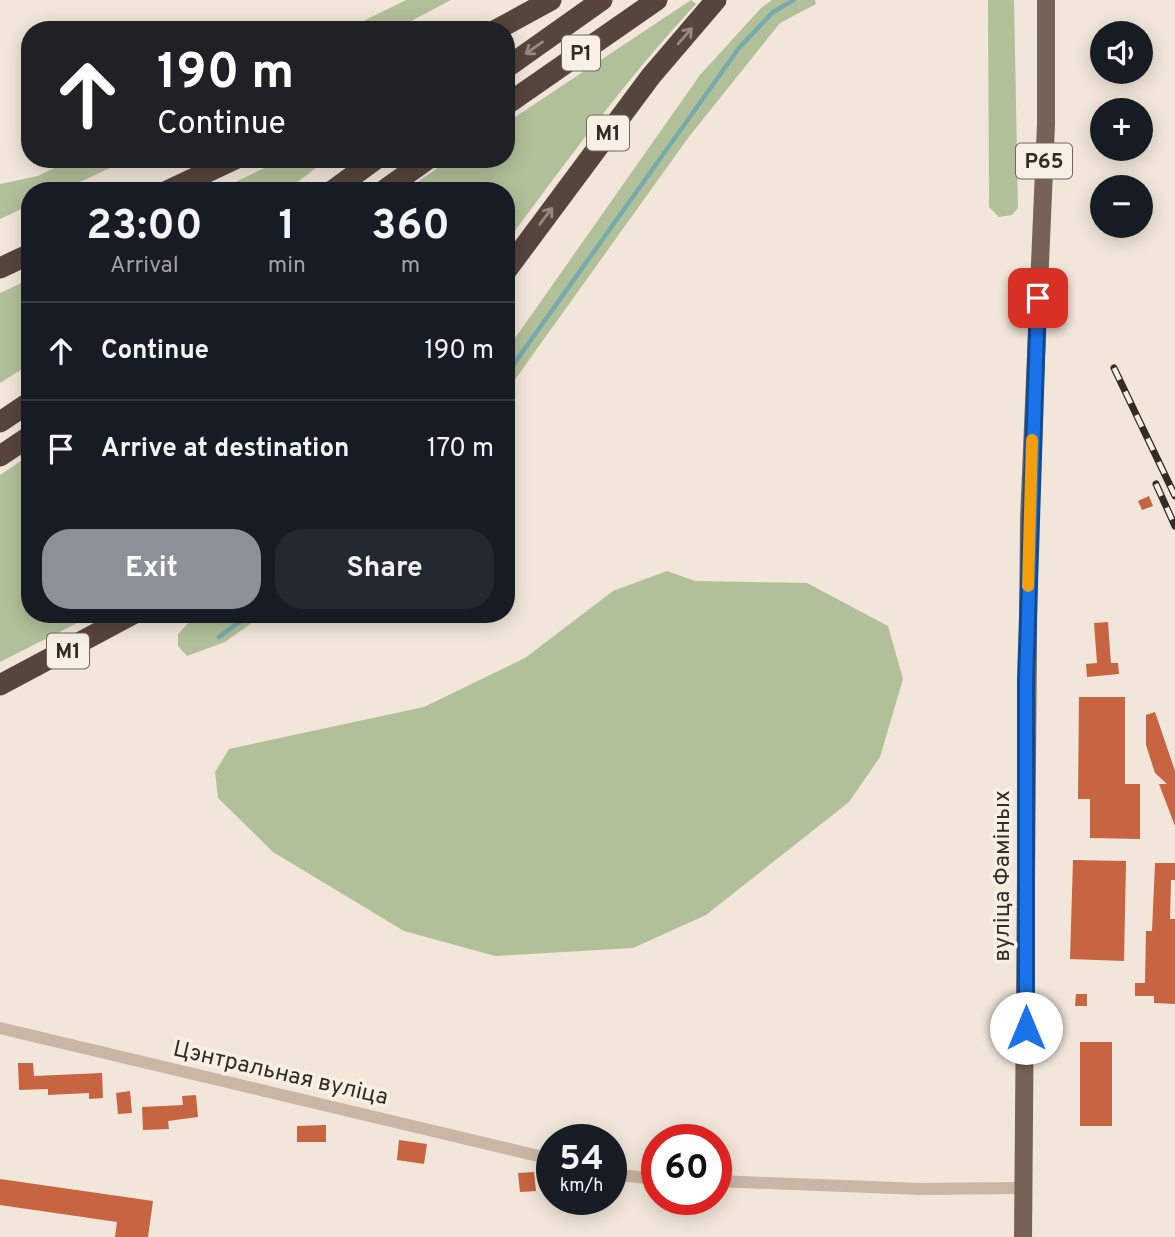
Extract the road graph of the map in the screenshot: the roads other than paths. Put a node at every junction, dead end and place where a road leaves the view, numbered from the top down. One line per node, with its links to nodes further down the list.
1 (551, 0): 6 (highway)
2 (602, 0): 7 (highway, Р1, one-way to 7)
3 (657, 0): 8 (highway, Р1)
4 (716, 0): 16 (highway, М1, one-way to 4)
5 (1045, 0): 27 (main road, вуліца Фаміных / Р65)
6 (512, 21)
7 (515, 62)
8 (515, 99)
9 (216, 168): 12 (highway)
10 (364, 168): 13 (highway)
11 (415, 168): 14 (highway)
12 (186, 182)
13 (344, 182)
14 (396, 182)
15 (21, 258): 17 (highway)
16 (515, 259)
17 (0, 268)
18 (21, 408): 19 (highway)
19 (0, 422)
20 (21, 442): 21 (highway)
21 (0, 456)
22 (116, 623): 23 (highway, М1)
23 (0, 685)
24 (0, 1028): 25 (street, Цэнтральная вуліца)
25 (536, 1155)
26 (732, 1182): 27 (street)
27 (1024, 1188): 28 (main road, вуліца Фаміных / Р65)
28 (1023, 1237)

